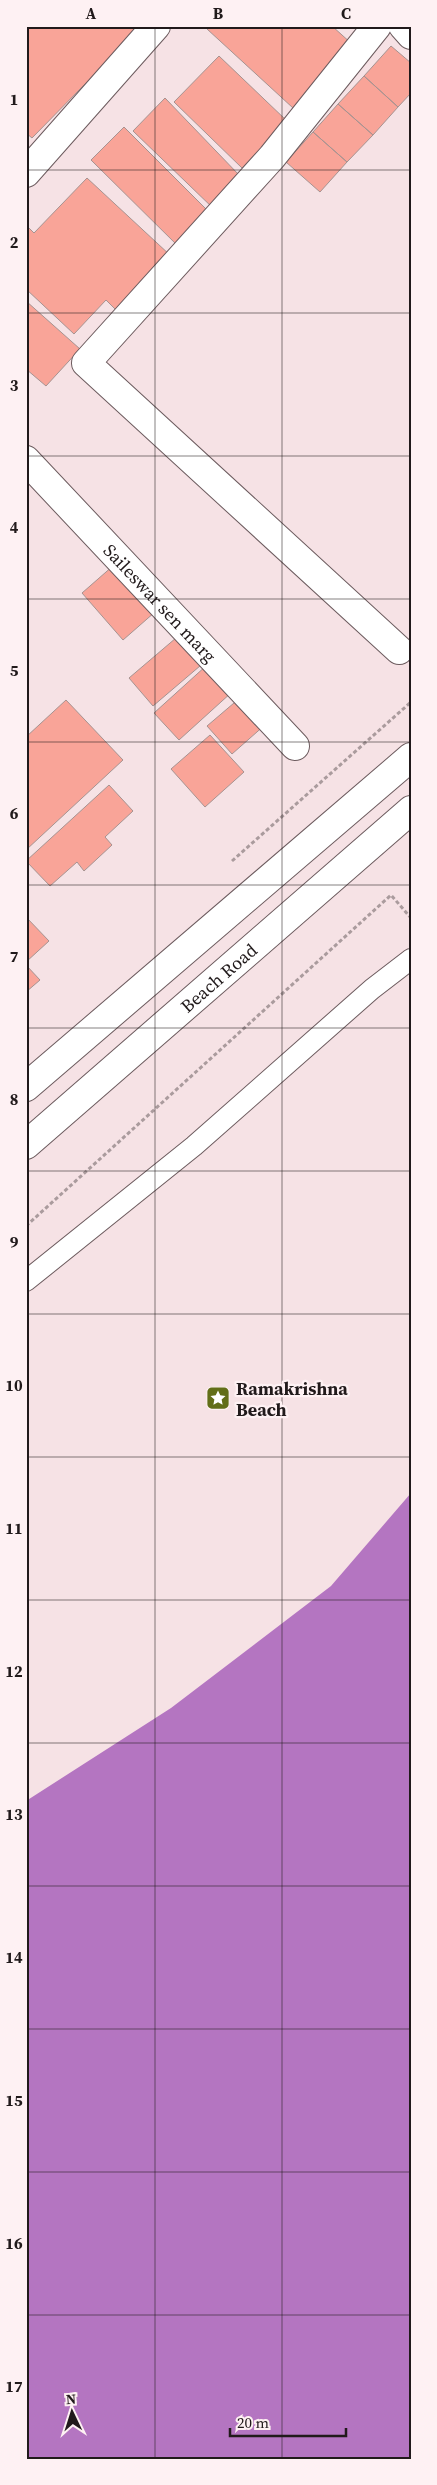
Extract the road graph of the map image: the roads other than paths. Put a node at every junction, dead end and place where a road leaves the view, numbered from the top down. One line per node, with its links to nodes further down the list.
1 (156, 26): 5 (street)
2 (377, 26): 7 (street)
3 (403, 26): 4 (street)
4 (411, 35)
5 (26, 172)
6 (26, 460): 8 (street, Saileswar sen marg)
7 (399, 650)
8 (295, 746)
9 (411, 757): 12 (street)
10 (411, 810): 13 (street, Beach Road)
11 (411, 959): 14 (lane)
12 (26, 1087)
13 (26, 1145)
14 (26, 1281)

